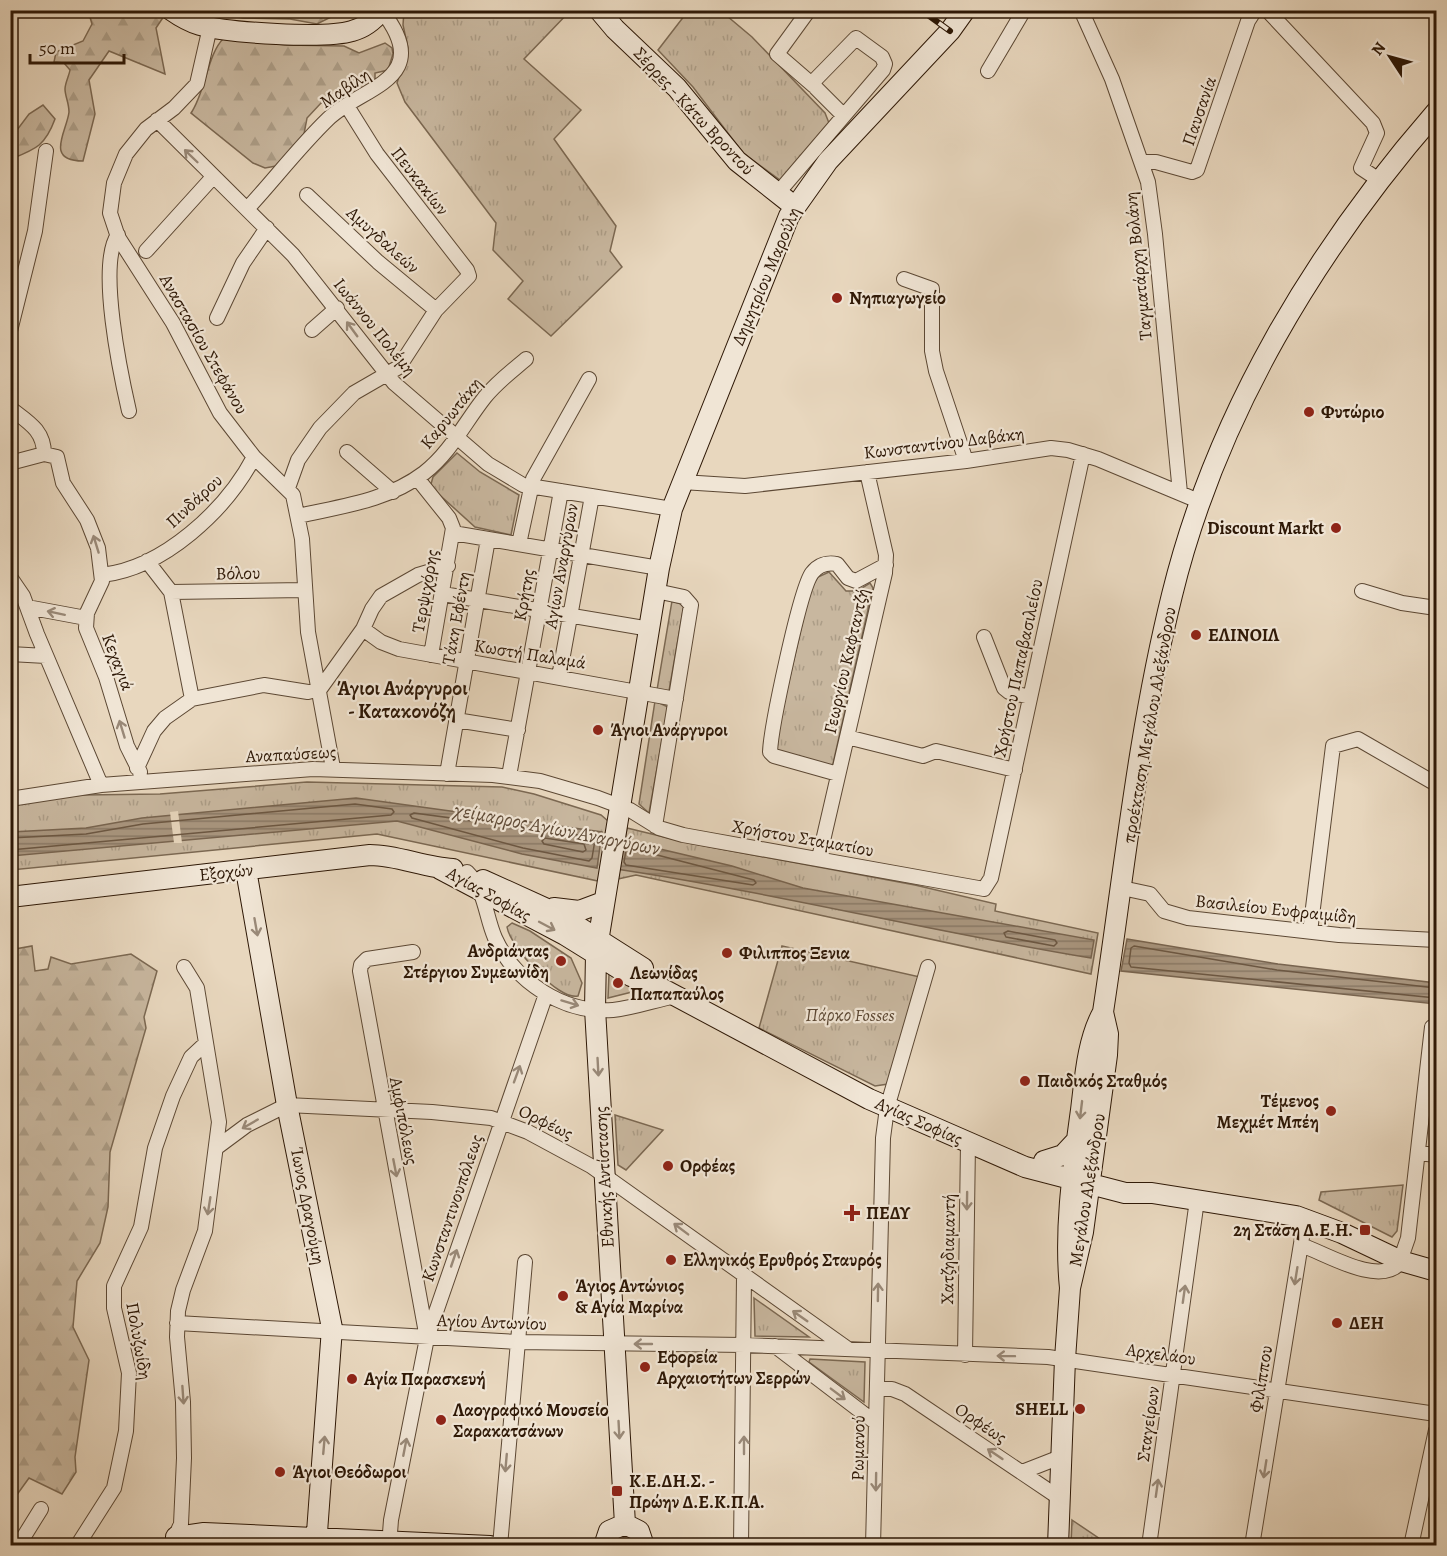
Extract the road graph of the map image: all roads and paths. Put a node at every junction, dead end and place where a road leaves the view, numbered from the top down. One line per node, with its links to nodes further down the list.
1 (171, 10): 10 (main road)
2 (599, 10): 21 (main road, Σέρρες - Κάτω Βροντού)
3 (808, 10): 12 (street)
4 (965, 10): 23 (main road, Δημητρίου Μαρούλη)
5 (1024, 10): 11 (street)
6 (1082, 10): 18 (street, Ταγματάρχη Βολάνη)
7 (1255, 10): 18 (street, Παυσανία)
8 (1268, 10): 20 (street)
9 (382, 11): 10 (main road); 13 (street, Μαβίλη)
10 (210, 27): 16 (street, Αναστασίου Στεφάνου)
11 (988, 70)
12 (814, 86): 15 (street); 15 (street)
13 (347, 106): 24 (street, Μαβίλη); 31 (street, Πευκακίων)
14 (1437, 112): 20 (main road, προέκταση Μεγάλου Αλεξάνδρου)
15 (843, 115): 21 (street)
16 (156, 120): 19 (street, Ιωάννου Πολέμη, one-way to 16); 26 (street, Αναστασίου Στεφάνου)
17 (46, 151): 29 (street)
18 (1142, 162): 54 (street, Ταγματάρχη Βολάνη)
19 (213, 177): 24 (street, Ιωάννου Πολέμη); 27 (street)
20 (1379, 180): 56 (main road, προέκταση Μεγάλου Αλεξάνδρου)
21 (777, 194): 23 (main road, Σέρρες - Κάτω Βροντού)
22 (307, 195): 31 (street, Αμυγδαλεών)
23 (794, 206): 49 (main road, Δημητρίου Μαρούλη)
24 (247, 209): 25 (street, Ιωάννου Πολέμη)
25 (267, 228): 30 (street, Ιωάννου Πολέμη); 32 (street)
26 (118, 235): 39 (street); 44 (street, Αναστασίου Στεφάνου)
27 (146, 251)
28 (904, 279): 45 (street)
29 (14, 301): 34 (street)
30 (337, 308): 33 (street); 36 (street, Ιωάννου Πολέμη, one-way to 30)
31 (436, 310): 36 (street)
32 (217, 318)
33 (312, 330)
34 (10, 331)
35 (526, 359): 40 (street, Καρυωτάκη)
36 (387, 375): 40 (street, Ιωάννου Πολέμη); 51 (street)
37 (589, 379): 50 (street)
38 (10, 408): 42 (street)
39 (129, 411)
40 (457, 438): 48 (street, Καρυωτάκη); 50 (street, Ιωάννου Πολέμη)
41 (347, 452): 53 (street)
42 (44, 454): 46 (street); 68 (street, one-way to 42)
43 (1083, 454): 45 (street, Κωνσταντίνου Δαβάκη); 54 (street, Κωνσταντίνου Δαβάκη); 92 (street, Χρήστου Παπαβασιλείου)
44 (254, 458): 51 (street, Αναστασίου Στεφάνου); 64 (street, Πινδάρου)
45 (966, 461): 47 (street, Κωνσταντίνου Δαβάκη)
46 (10, 463)
47 (867, 472): 49 (street, Κωνσταντίνου Δαβάκη); 65 (street, Γεωργίου Καφταντζή)
48 (417, 478): 53 (street, Καρυωτάκη); 59 (street)
49 (682, 482): 57 (main road, Δημητρίου Μαρούλη)
50 (530, 486): 52 (street, Ιωάννου Πολέμη); 61 (street)
51 (288, 488): 58 (street, Αναστασίου Στεφάνου)
52 (561, 491): 55 (street, Ιωάννου Πολέμη); 62 (street, Κρήτης)
53 (393, 492): 58 (street, Καρυωτάκη)
54 (1180, 493): 56 (street, Κωνσταντίνου Δαβάκη)
55 (592, 496): 57 (street, Ιωάννου Πολέμη); 63 (street, Αγίων Αναργύρων)
56 (1201, 502): 115 (main road, προέκταση Μεγάλου Αλεξάνδρου)
57 (672, 509): 67 (main road, Δημητρίου Μαρούλη)
58 (298, 516): 70 (street, Αναστασίου Στεφάνου)
59 (453, 533): 60 (street); 66 (street, Τερψιχόρης)
60 (488, 539): 61 (street); 75 (street, Τάκη Εφέντη)
61 (519, 544): 62 (street)
62 (550, 549): 63 (street); 78 (street, Κρήτης)
63 (582, 555): 67 (street); 79 (street, Αγίων Αναργύρων)
64 (147, 561): 68 (street, Πινδάρου); 73 (street)
65 (886, 565): 97 (street, Γεωργίου Καφταντζή); 102 (street)
66 (448, 566): 74 (street, Τερψιχόρης); 81 (street)
67 (659, 568): 71 (main road, Δημητρίου Μαρούλη)
68 (102, 574): 80 (street, Κεχαγιά)
69 (10, 577): 76 (street)
70 (304, 591): 73 (street, Βόλου); 90 (street, Αναστασίου Στεφάνου)
71 (656, 591): 82 (main road, Δημητρίου Μαρούλη); 94 (street)
72 (1362, 591): 77 (street)
73 (171, 592): 93 (street)
74 (443, 594): 75 (street); 85 (street, Τερψιχόρης)
75 (477, 600): 78 (street); 87 (street, Τάκη Εφέντη)
76 (27, 607): 80 (street, one-way to 76); 86 (street)
77 (1437, 608)
78 (539, 610): 79 (street); 88 (street, Κρήτης)
79 (570, 616): 82 (street); 89 (street, Αγίων Αναργύρων)
80 (86, 618): 98 (street, Κεχαγιά, one-way to 80)
81 (363, 629): 85 (street, Κωστή Παλαμά); 90 (street)
82 (650, 629): 91 (main road, Δημητρίου Μαρούλη)
83 (984, 637): 92 (street)
84 (10, 654): 86 (street)
85 (431, 655): 87 (street, Κωστή Παλαμά)
86 (46, 656): 106 (street)
87 (466, 661): 88 (street, Κωστή Παλαμά); 95 (street, Τάκη Εφέντη)
88 (528, 672): 89 (street, Κωστή Παλαμά); 96 (street, Κρήτης)
89 (559, 677): 91 (street, Κωστή Παλαμά)
90 (318, 690): 93 (street); 99 (street, Αναστασίου Στεφάνου)
91 (639, 692): 94 (street, Κωστή Παλαμά); 108 (main road, Δημητρίου Μαρούλη)
92 (1030, 697): 100 (street, Χρήστου Παπαβασιλείου)
93 (192, 699): 98 (street)
94 (676, 699): 109 (street)
95 (456, 720): 96 (street); 101 (street, Τάκη Εφέντη)
96 (518, 730): 103 (street, Κρήτης)
97 (847, 737): 100 (street); 102 (street, Γεωργίου Καφταντζή)
98 (137, 768): 104 (street, Κεχαγιά)
99 (333, 768): 101 (street, Αναπαύσεως); 104 (street, Αναπαύσεως)
100 (1015, 770): 114 (street, Χρήστου Παπαβασιλείου)
101 (447, 774): 103 (street, Αναπαύσεως)
102 (838, 774): 110 (street, Γεωργίου Καφταντζή)
103 (509, 776): 108 (street, Αναπαύσεως)
104 (147, 781): 106 (street, Αναπαύσεως)
105 (1437, 784): 122 (street)
106 (101, 785): 107 (street, Αναπαύσεως)
107 (10, 799)
108 (618, 812): 109 (street, Χρήστου Σταματίου); 117 (main road, Δημητρίου Μαρούλη)
109 (655, 826): 110 (street, Χρήστου Σταματίου)
110 (819, 858): 114 (street, Χρήστου Σταματίου)
111 (440, 869): 112 (main road, Εξοχών); 113 (main road, Αγίας Σοφίας); 116 (main road, Αγίας Σοφίας)
112 (246, 870): 118 (main road, Εξοχών); 134 (main road, Ίωνος Δραγούμη, one-way to 134)
113 (467, 872): 116 (street); 120 (main road, Αγίας Σοφίας)
114 (986, 888)
115 (1122, 888): 122 (street, Βασιλείου Ευφραιμίδη); 130 (main road, προέκταση Μεγάλου Αλεξάνδρου)
116 (481, 892): 119 (main road, Αγίας Σοφίας); 121 (street)
117 (605, 893): 120 (main road); 124 (main road)
118 (10, 897)
119 (508, 905): 121 (street); 124 (main road, Αγίας Σοφίας, one-way to 124)
120 (544, 906): 124 (main road, Αγίας Σοφίας)
121 (489, 923): 129 (street)
122 (1310, 932): 123 (street, Βασιλείου Ευφραιμίδη)
123 (1437, 940)
124 (597, 946): 128 (main road, Αγίας Σοφίας); 131 (main road, Εθνικής Αντίστασης)
125 (413, 952): 136 (street, Αμφιπόλεως)
126 (184, 967): 133 (street)
127 (928, 967): 135 (street, Ρωμανού)
128 (669, 992): 131 (street); 135 (main road, Αγίας Σοφίας)
129 (546, 994): 131 (street, one-way to 131); 138 (street, Κωνσταντινουπόλεως, one-way to 129)
130 (1104, 1004): 140 (main road, Μεγάλου Αλεξάνδρου, one-way to 140); 148 (main road, Μεγάλου Αλεξάνδρου)
131 (595, 1009): 147 (main road, Εθνικής Αντίστασης, one-way to 147)
132 (1432, 1027): 137 (street)
133 (206, 1043): 142 (street); 184 (street, Πολυζωίδη)
134 (287, 1106): 136 (street, Ορφέως); 142 (street, Ορφέως, one-way to 142); 159 (main road, Ίωνος Δραγούμη)
135 (887, 1108): 141 (main road, Αγίας Σοφίας); 166 (street, Ρωμανού, one-way to 135)
136 (384, 1110): 138 (street, Ορφέως); 156 (street, Αμφιπόλεως, one-way to 156)
137 (1422, 1119): 139 (street); 143 (street)
138 (501, 1121): 147 (street, Ορφέως); 157 (street, Κωνσταντινουπόλεως, one-way to 138)
139 (1437, 1121)
140 (1077, 1140): 146 (main road); 148 (main road, Μεγάλου Αλεξάνδρου)
141 (968, 1143): 145 (main road, Αγίας Σοφίας); 167 (street, Χατζηδιαμαντή, one-way to 167)
142 (216, 1148): 158 (street, one-way to 158)
143 (1418, 1154): 144 (street); 152 (street)
144 (1437, 1155)
145 (1005, 1156): 146 (main road, Αγίας Σοφίας); 148 (main road, Αγίας Σοφίας)
146 (1044, 1161): 148 (main road, Αγίας Σοφίας)
147 (604, 1175): 155 (street, Ορφέως, one-way to 147); 162 (main road, Εθνικής Αντίστασης)
148 (1082, 1177): 149 (main road, Αγίας Σοφίας); 168 (main road, Μεγάλου Αλεξάνδρου)
149 (1197, 1200): 150 (main road, Αγίας Σοφίας); 169 (street, Σταγείρων, one-way to 149)
150 (1305, 1219): 151 (street, Φιλίππου); 152 (main road, Αγίας Σοφίας)
151 (1301, 1245): 152 (street); 171 (street, Φιλίππου, one-way to 171)
152 (1401, 1261): 154 (main road, Αγίας Σοφίας)
153 (525, 1262): 161 (street)
154 (1437, 1271)
155 (744, 1276): 163 (street); 165 (street, Ορφέως, one-way to 155)
156 (420, 1295): 157 (street); 160 (street, Αμφιπόλεως)
157 (441, 1295): 160 (street, Κωνσταντινουπόλεως)
158 (177, 1323): 159 (street, Αγίου Αντωνίου); 180 (street, one-way to 180)
159 (332, 1334): 160 (street, Αγίου Αντωνίου); 181 (main road, Ίωνος Δραγούμη, one-way to 159)
160 (427, 1338): 161 (street, Αγίου Αντωνίου); 182 (street, Κωνσταντινουπόλεως, one-way to 160)
161 (518, 1342): 162 (street, Αγίου Αντωνίου); 186 (street, one-way to 186)
162 (614, 1344): 163 (street, Αγίου Αντωνίου, one-way to 162); 179 (main road, Εθνικής Αντίστασης, one-way to 179)
163 (744, 1345): 164 (street, Αγίου Αντωνίου); 189 (street, one-way to 163)
164 (775, 1346): 165 (street, Αγίου Αντωνίου); 173 (street, one-way to 173)
165 (848, 1349): 166 (street, Αγίου Αντωνίου)
166 (877, 1350): 167 (street, Αρχελάου); 170 (street, Ρωμανού)
167 (965, 1355): 168 (street, Αρχελάου, one-way to 167)
168 (1065, 1359): 169 (street, Αρχελάου); 175 (main road, Μεγάλου Αλεξάνδρου)
169 (1173, 1374): 171 (street, Αρχελάου); 192 (street, Σταγείρων, one-way to 169)
170 (877, 1389): 173 (street, Ρωμανού); 176 (street, Ορφέως, one-way to 170)
171 (1278, 1389): 172 (street, Αρχελάου); 193 (street, Φιλίππου, one-way to 193)
172 (1437, 1413)
173 (876, 1423): 190 (street, Ρωμανού, one-way to 190)
174 (1437, 1430): 194 (street)
175 (1063, 1456): 176 (street); 177 (main road, Μεγάλου Αλεξάνδρου)
176 (1022, 1472): 177 (street, Ορφέως)
177 (1060, 1499): 191 (main road, Μεγάλου Αλεξάνδρου)
178 (41, 1509): 183 (street)
179 (625, 1524): 187 (main road); 188 (main road)
180 (177, 1541): 181 (main road)
181 (316, 1542): 182 (main road)
182 (389, 1543): 185 (main road)
183 (18, 1545)
184 (77, 1545)
185 (490, 1545)
186 (500, 1545)
187 (604, 1545)
188 (644, 1545)
189 (741, 1545)
190 (873, 1545)
191 (1058, 1545)
192 (1149, 1545)
193 (1252, 1545)
194 (1411, 1545)

